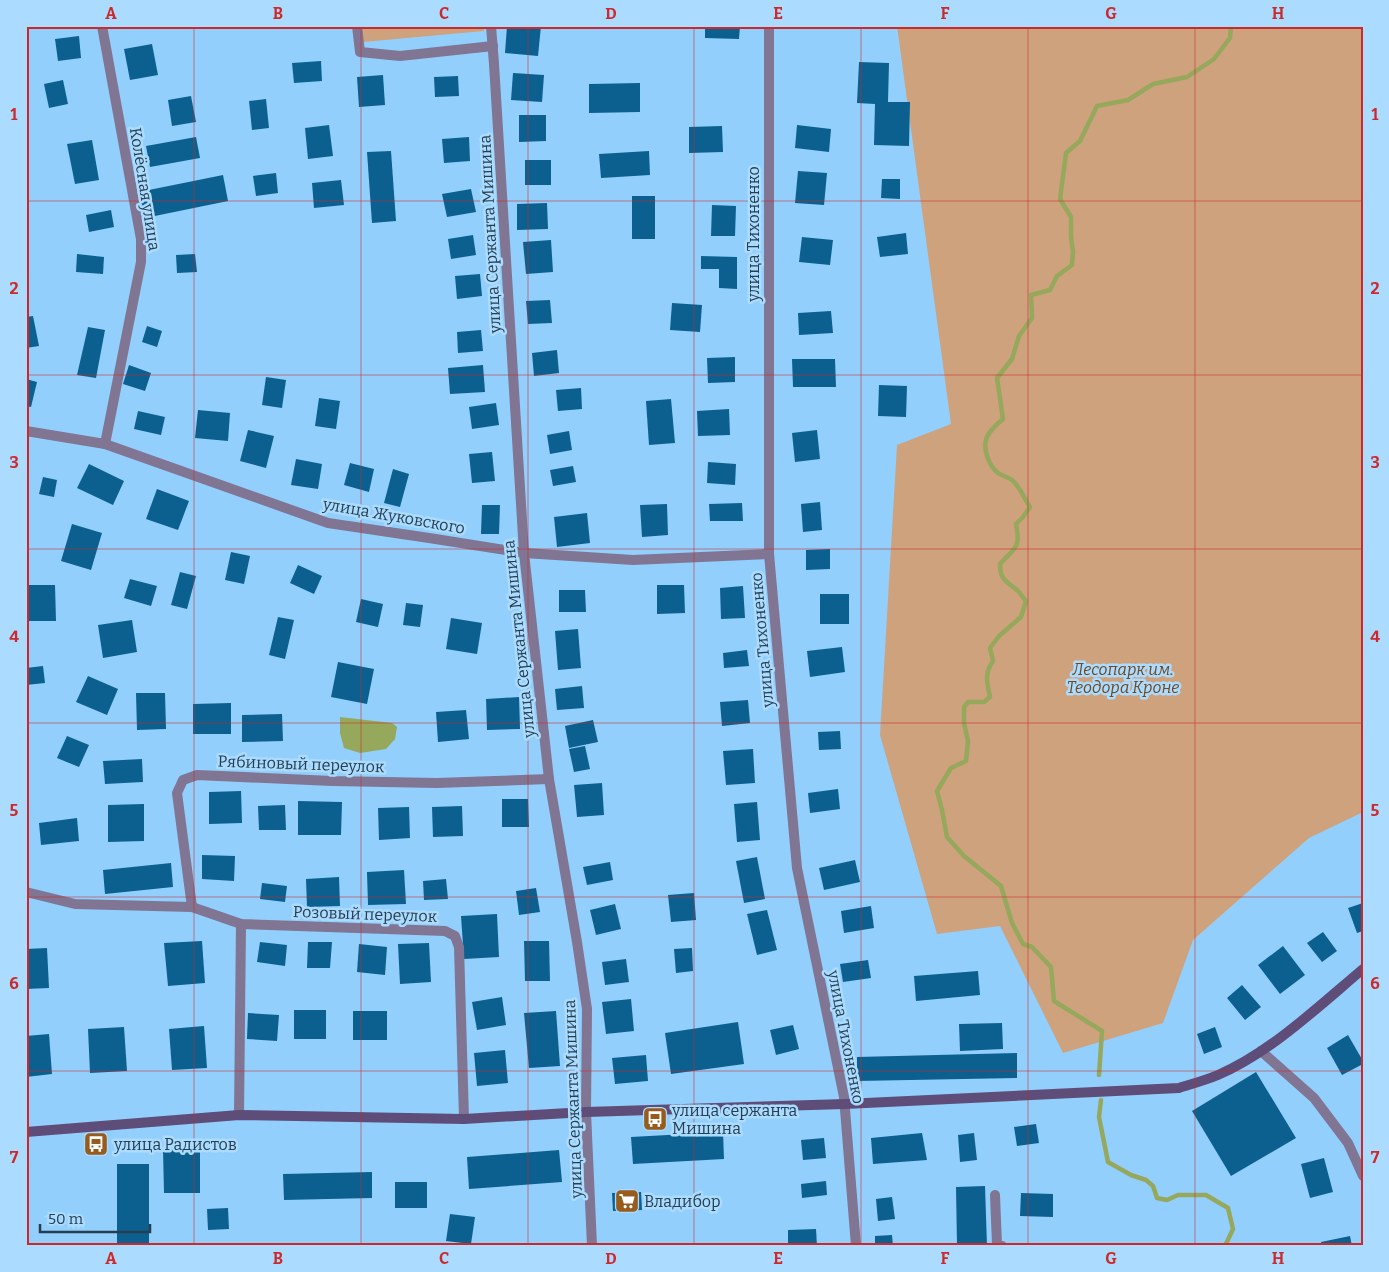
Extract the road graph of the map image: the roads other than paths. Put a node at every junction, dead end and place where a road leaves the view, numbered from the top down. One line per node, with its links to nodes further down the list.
1 (102, 26): 7 (street, Колёсная улица)
2 (357, 26): 5 (street)
3 (491, 26): 5 (street, улица Сержанта Мишина)
4 (769, 26): 9 (street, улица Тихоненко)
5 (492, 46): 8 (street, улица Сержанта Мишина)
6 (26, 431): 7 (street, улица Жуковского)
7 (105, 444): 8 (street, улица Жуковского)
8 (524, 553): 9 (street, улица Жуковского); 10 (street, улица Сержанта Мишина)
9 (769, 554): 16 (street, улица Тихоненко)
10 (549, 779): 12 (street, Рябиновый переулок); 17 (street, улица Сержанта Мишина)
11 (26, 892): 12 (street, Розовый переулок)
12 (192, 907): 13 (street, Розовый переулок)
13 (240, 924): 18 (street); 19 (street, Розовый переулок)
14 (1363, 969): 15 (main road)
15 (1261, 1052): 16 (main road); 21 (street)
16 (844, 1104): 17 (main road); 24 (street, улица Тихоненко)
17 (586, 1112): 19 (main road); 23 (street, улица Сержанта Мишина)
18 (239, 1116): 19 (main road); 20 (main road)
19 (464, 1119)
20 (26, 1132)
21 (1363, 1176)
22 (995, 1196): 25 (street)
23 (592, 1246)
24 (856, 1246)
25 (1002, 1246)

